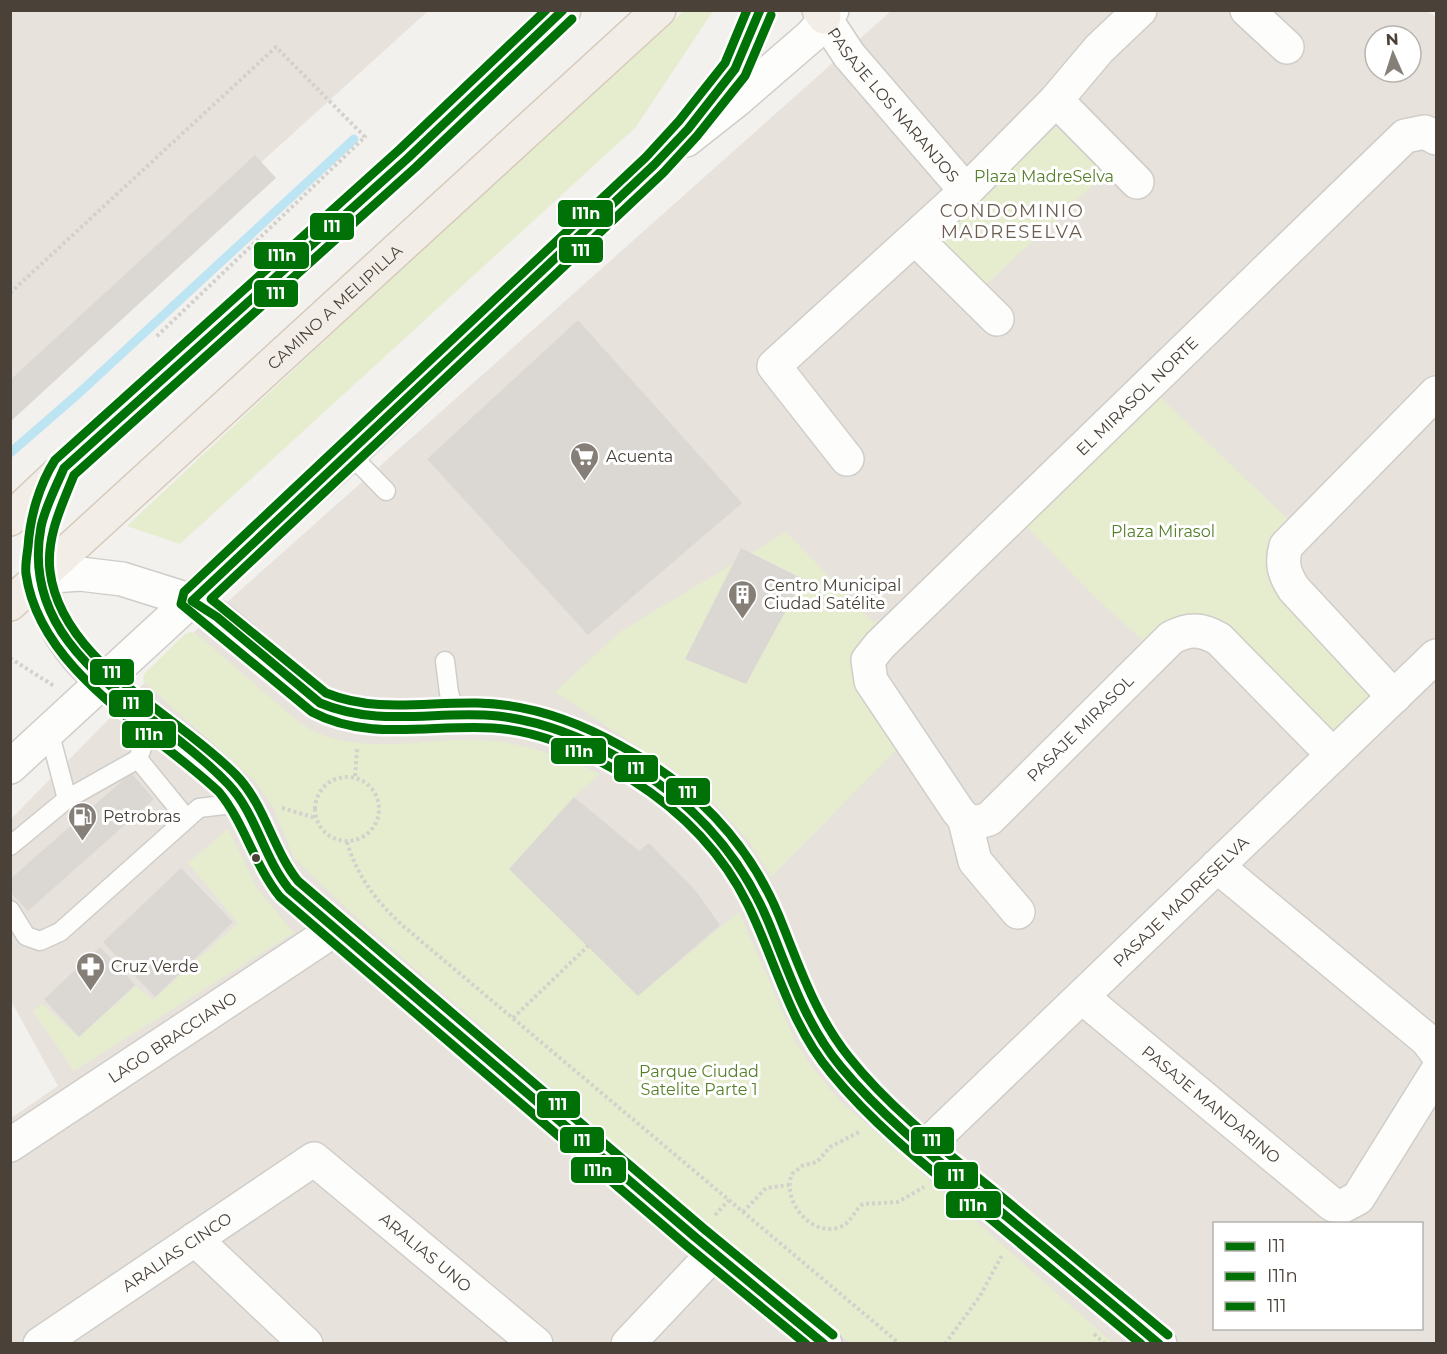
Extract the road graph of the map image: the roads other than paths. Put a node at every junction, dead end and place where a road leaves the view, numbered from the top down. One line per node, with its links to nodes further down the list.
1 (564, 10): 19 (main road)
2 (659, 10): 22 (main road, CAMINO A MELIPILLA)
3 (760, 10): 8 (main road)
4 (1140, 10): 9 (street, PASAJE LOS NARANJOS)
5 (1247, 10): 7 (street)
6 (825, 13): 8 (street); 11 (street); 13 (street, PASAJE LOS NARANJOS)
7 (1287, 47)
8 (735, 69): 11 (street)
9 (1056, 100): 12 (street); 13 (street, PASAJE LOS NARANJOS)
10 (1424, 136): 38 (street, EL MIRASOL NORTE)
11 (654, 165): 17 (street)
12 (1137, 182)
13 (966, 190): 14 (street, PASAJE LOS NARANJOS)
14 (915, 238): 15 (street); 18 (street, PASAJE LOS NARANJOS)
15 (997, 319)
16 (1437, 393): 28 (street)
17 (350, 454): 20 (lane); 23 (street)
18 (847, 459)
19 (64, 468): 21 (main road); 22 (main road)
20 (386, 492)
21 (10, 519)
22 (25, 578): 23 (street); 24 (main road, CAMINO A MELIPILLA); 27 (street)
23 (192, 601): 27 (street); 29 (street)
24 (10, 604)
25 (1437, 656): 28 (street, PASAJE MADRESELVA)
26 (445, 661): 29 (lane)
27 (91, 692): 30 (street); 31 (street)
28 (1394, 697): 32 (street, PASAJE MADRESELVA)
29 (456, 715): 49 (street)
30 (152, 720): 33 (lane); 36 (street)
31 (49, 731): 34 (street); 35 (lane)
32 (1333, 755): 38 (street, PASAJE MIRASOL); 40 (street, PASAJE MADRESELVA)
33 (138, 759): 35 (lane); 37 (lane)
34 (10, 767)
35 (67, 799): 39 (lane)
36 (241, 803): 37 (lane); 43 (street)
37 (187, 819): 41 (lane)
38 (965, 821): 42 (street)
39 (10, 846)
40 (1217, 866): 44 (street, PASAJE MADRESELVA); 45 (street)
41 (10, 910)
42 (1018, 912)
43 (334, 930): 47 (street, LAGO BRACCIANO); 52 (street)
44 (1082, 997): 49 (street, PASAJE MADRESELVA); 50 (street, PASAJE MANDARINO)
45 (1437, 1052)
46 (1437, 1073): 50 (street, PASAJE MANDARINO)
47 (10, 1145)
48 (315, 1159): 51 (street, ARALIAS CINCO); 55 (street, ARALIAS UNO)
49 (921, 1162): 58 (street)
50 (1343, 1215)
51 (195, 1239): 53 (street, ARALIAS CINCO); 54 (street)
52 (714, 1253): 56 (street); 57 (street)
53 (49, 1341)
54 (306, 1344)
55 (536, 1344)
56 (628, 1344)
57 (825, 1344)
58 (1160, 1344)

